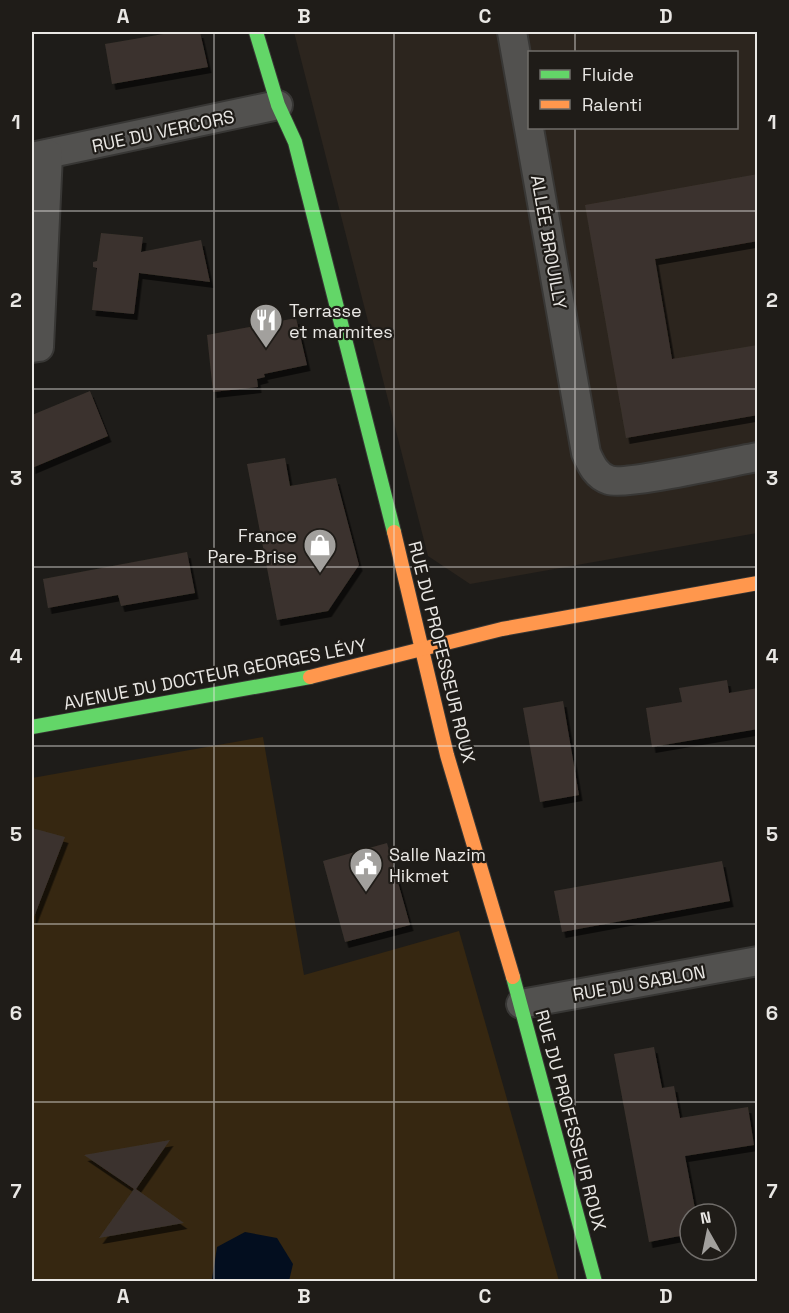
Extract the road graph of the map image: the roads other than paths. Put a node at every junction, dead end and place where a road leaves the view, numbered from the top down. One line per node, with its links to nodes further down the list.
1 (256, 32): 3 (street, RUE DU PROFESSEUR ROUX)
2 (512, 32): 4 (street, ALLÉE BROUILLY)
3 (278, 105): 6 (street, RUE DU VERCORS); 10 (street, RUE DU PROFESSEUR ROUX)
4 (528, 123)
5 (529, 129): 8 (street, ALLÉE BROUILLY)
6 (40, 155): 7 (street, RUE DU VERCORS)
7 (32, 348)
8 (758, 457)
9 (758, 583): 10 (street, AVENUE DU DOCTEUR GEORGES LÉVY)
10 (422, 650): 11 (street, AVENUE DU DOCTEUR GEORGES LÉVY); 13 (street, RUE DU PROFESSEUR ROUX)
11 (32, 727)
12 (758, 961): 13 (street, RUE DU SABLON)
13 (521, 1004): 14 (street, RUE DU PROFESSEUR ROUX)
14 (595, 1281)

